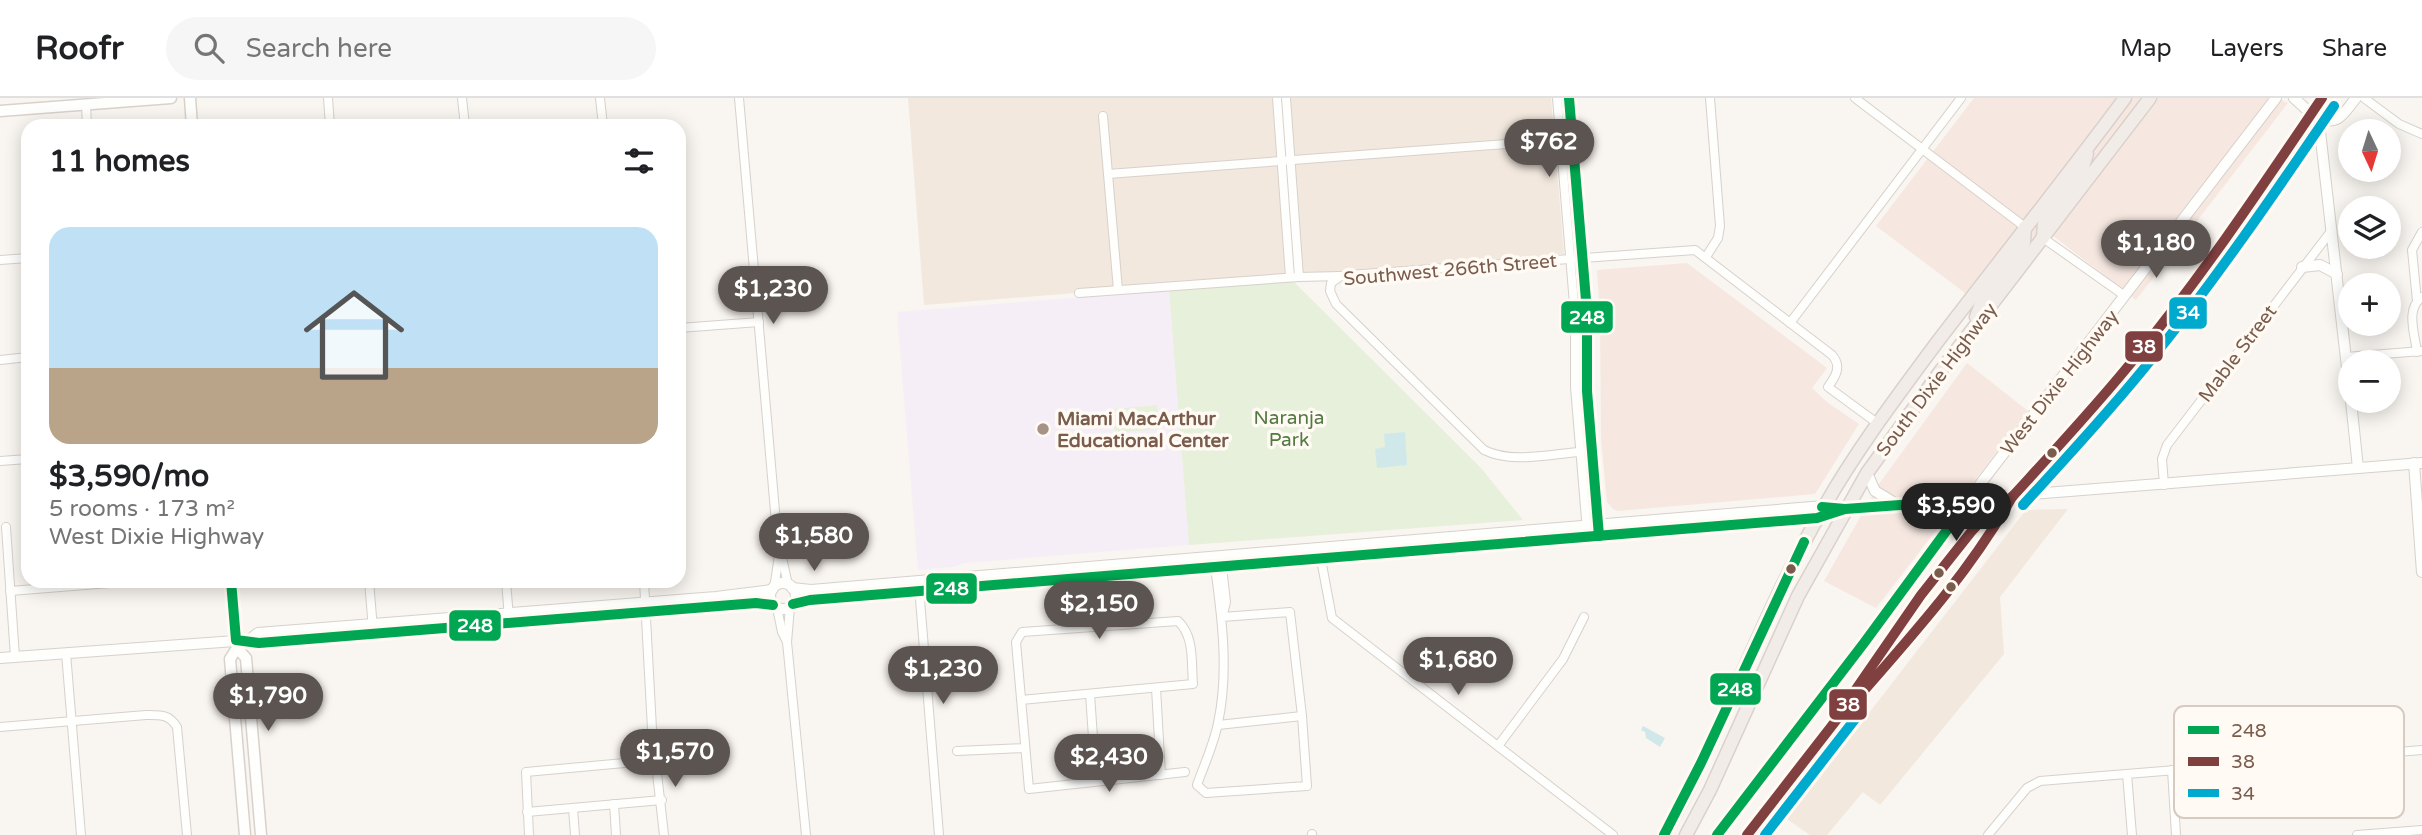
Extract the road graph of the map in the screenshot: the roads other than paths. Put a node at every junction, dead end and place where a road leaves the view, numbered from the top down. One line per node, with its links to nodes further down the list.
1 (171, 98): 20 (main road)
2 (190, 98): 24 (main road)
3 (328, 98): 25 (street)
4 (462, 98): 26 (street)
5 (600, 98): 27 (street)
6 (739, 98): 53 (street)
7 (1277, 98): 34 (street)
8 (1286, 98): 34 (street)
9 (1557, 98): 31 (street)
10 (1569, 98): 30 (street)
11 (1710, 98): 41 (street)
12 (1856, 98): 33 (street)
13 (1961, 98): 33 (street)
14 (2125, 98): 32 (highway, South Dixie Highway)
15 (2150, 98): 39 (highway, South Dixie Highway)
16 (2276, 98): 51 (street, West Dixie Highway)
17 (2294, 98): 28 (street)
18 (2356, 98): 28 (street)
19 (2364, 98): 29 (street)
20 (86, 104): 21 (main road); 23 (street)
21 (0, 111)
22 (1103, 116): 35 (street)
23 (87, 119)
24 (192, 119)
25 (330, 119)
26 (464, 119)
27 (602, 119)
28 (2317, 119): 37 (street)
29 (2422, 134)
30 (1573, 139): 31 (street); 40 (street)
31 (1560, 140): 34 (street); 43 (street)
32 (2091, 144): 36 (highway, South Dixie Highway); 39 (highway)
33 (1922, 149): 36 (street); 54 (street)
34 (1286, 159): 35 (street); 48 (street)
35 (1108, 174): 49 (street)
36 (2025, 227): 56 (highway); 63 (highway, South Dixie Highway)
37 (2332, 230): 45 (street, Mable Street); 46 (street)
38 (2422, 232): 52 (street)
39 (2043, 238): 51 (street); 56 (highway, South Dixie Highway)
40 (1583, 257): 41 (street, Southwest 266th Street); 43 (street, Southwest 266th Street); 75 (street)
41 (1706, 257): 54 (street, Southwest 266th Street)
42 (21, 258): 44 (street)
43 (1570, 258): 47 (street, Southwest 266th Street); 64 (street)
44 (0, 260)
45 (2302, 267): 46 (street); 70 (street, Mable Street)
46 (2337, 274): 57 (street)
47 (1341, 276): 48 (street); 64 (street, Southwest 266th Street)
48 (1294, 277): 49 (street)
49 (1118, 290): 50 (street)
50 (1079, 293)
51 (2125, 296): 71 (street, West Dixie Highway)
52 (2419, 299): 58 (street)
53 (759, 322): 55 (street); 80 (street)
54 (1790, 323): 63 (street, Southwest 266th Street)
55 (686, 327)
56 (1970, 332): 69 (highway, South Dixie Highway)
57 (2345, 350)
58 (2420, 353): 59 (street)
59 (2401, 354)
60 (21, 358): 61 (street)
61 (0, 360)
62 (2352, 413): 68 (street)
63 (1877, 424): 74 (highway, South Dixie Highway)
64 (1580, 452): 77 (street)
65 (21, 460): 66 (street)
66 (0, 461)
67 (2418, 463): 68 (street); 82 (street)
68 (2358, 468): 70 (street)
69 (1867, 473): 72 (street); 73 (highway, South Dixie Highway)
70 (2164, 485): 71 (street)
71 (1969, 500): 72 (street); 146 (street, West Dixie Highway)
72 (1898, 505): 73 (street)
73 (1845, 509): 74 (street); 145 (highway, South Dixie Highway)
74 (1821, 512): 75 (street); 78 (street); 144 (highway, South Dixie Highway)
75 (1598, 525): 77 (street); 78 (street)
76 (6, 527): 92 (street)
77 (1587, 531): 78 (street); 79 (street)
78 (1599, 536)
79 (1320, 553): 81 (street); 85 (street); 115 (street)
80 (779, 556): 84 (street); 91 (street)
81 (1218, 567): 83 (street); 98 (street)
82 (2422, 572)
83 (1091, 577): 85 (street); 93 (street); 94 (street)
84 (790, 586): 85 (street); 91 (street); 95 (street)
85 (919, 586): 95 (street); 142 (street)
86 (46, 588): 92 (street)
87 (232, 588): 104 (main road)
88 (370, 588): 102 (street)
89 (507, 588): 100 (street)
90 (644, 588): 97 (street)
91 (773, 589): 96 (street); 97 (street)
92 (10, 591): 106 (street)
93 (1099, 600): 94 (street); 101 (street)
94 (1088, 601): 101 (street)
95 (792, 605): 96 (street); 103 (street)
96 (775, 606): 97 (street); 103 (street)
97 (645, 608): 100 (street); 120 (street)
98 (1222, 617): 111 (street); 113 (street)
99 (1584, 617): 115 (street)
100 (510, 619): 102 (street)
101 (1094, 626): 108 (street); 110 (street)
102 (373, 629): 104 (street)
103 (787, 642): 141 (street)
104 (236, 644): 105 (street); 135 (main road); 136 (main road)
105 (66, 653): 106 (street); 112 (street)
106 (15, 657): 107 (street)
107 (0, 658)
108 (1156, 688): 109 (street); 124 (street)
109 (1090, 694): 110 (street); 125 (street)
110 (1021, 701): 116 (street)
111 (1302, 716): 113 (street); 113 (street)
112 (70, 721): 114 (street); 133 (street); 134 (street)
113 (1218, 725)
114 (0, 727)
115 (1497, 746): 143 (street)
116 (1025, 748): 118 (street); 125 (street)
117 (2422, 750): 119 (street)
118 (957, 751)
119 (2404, 751)
120 (657, 760): 126 (street); 130 (street)
121 (2172, 770): 123 (street); 127 (street)
122 (1185, 772): 124 (street)
123 (2127, 774): 147 (street); 148 (street)
124 (1161, 775): 125 (street)
125 (1096, 781)
126 (662, 800): 128 (street); 140 (street)
127 (2174, 802)
128 (614, 804): 129 (street); 139 (street)
129 (573, 808): 130 (street); 138 (street)
130 (527, 812): 137 (street)
131 (2422, 830): 132 (street)
132 (2392, 834): 149 (street)
133 (81, 835)
134 (187, 835)
135 (244, 835)
136 (261, 835)
137 (529, 835)
138 (575, 835)
139 (617, 835)
140 (664, 835)
141 (806, 835)
142 (939, 835)
143 (1613, 835)
144 (1664, 835)
145 (1686, 835)
146 (1717, 835)
147 (1988, 835)
148 (2132, 835)
149 (2357, 835)

